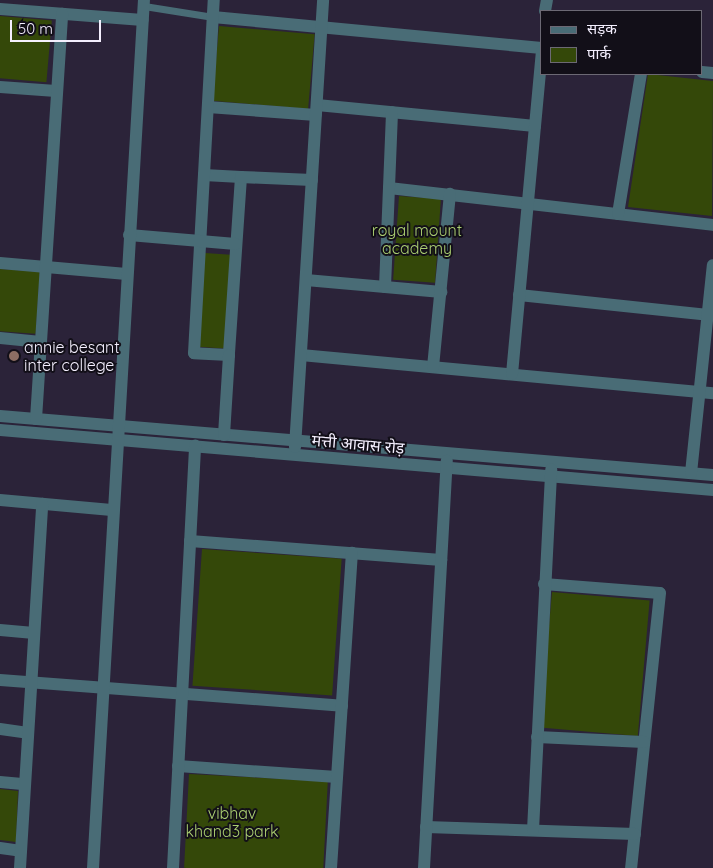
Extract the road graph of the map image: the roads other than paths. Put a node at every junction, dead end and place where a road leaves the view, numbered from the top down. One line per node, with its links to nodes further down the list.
1 (214, 0): 6 (street)
2 (324, 0): 8 (street)
3 (144, 3): 6 (lane); 7 (street)
4 (0, 10): 5 (street)
5 (62, 14): 7 (street); 13 (street)
6 (213, 17): 8 (street); 14 (street)
7 (143, 20): 26 (street)
8 (322, 28): 9 (street); 15 (street)
9 (540, 49)
10 (540, 71): 17 (street)
11 (641, 75): 24 (street)
12 (0, 86): 13 (street)
13 (56, 91): 31 (street)
14 (208, 107): 15 (street); 18 (street)
15 (317, 110): 16 (street); 20 (street)
16 (392, 112): 17 (street); 21 (street)
17 (535, 126): 23 (street)
18 (204, 175): 19 (street); 27 (street)
19 (241, 177): 20 (street); 28 (street)
20 (312, 180): 33 (street)
21 (389, 188): 22 (street); 34 (street)
22 (450, 194): 23 (street); 35 (street)
23 (528, 203): 24 (street); 36 (street)
24 (618, 214): 25 (street)
25 (713, 225)
26 (129, 235): 27 (street); 32 (street)
27 (200, 241): 28 (street); 40 (street)
28 (236, 244): 40 (street)
29 (0, 263): 31 (street)
30 (713, 265): 37 (street)
31 (46, 267): 32 (street); 39 (street)
32 (127, 274): 48 (street)
33 (306, 280): 34 (street); 41 (street)
34 (385, 287): 35 (street)
35 (441, 292): 42 (street)
36 (519, 296): 37 (street); 43 (street)
37 (708, 315): 44 (street)
38 (0, 338): 39 (street)
39 (41, 342): 47 (street)
40 (229, 355): 50 (street)
41 (301, 355): 42 (street); 52 (street)
42 (433, 367): 43 (street)
43 (512, 374): 44 (street)
44 (700, 391): 45 (street); 58 (street)
45 (713, 392)
46 (0, 416): 47 (street)
47 (36, 419): 48 (street)
48 (117, 426): 50 (street); 51 (street)
49 (0, 430): 51 (street, मंत्ती आवास रोड़)
50 (224, 435): 52 (street)
51 (116, 440): 53 (street, मंत्ती आवास रोड़); 64 (street)
52 (296, 440): 54 (street); 55 (street)
53 (195, 446): 55 (street, मंत्ती आवास रोड़); 65 (street)
54 (447, 453): 56 (street); 57 (street)
55 (295, 455): 57 (street, मंत्ती आवास रोड़)
56 (553, 462): 58 (street); 60 (street)
57 (446, 468): 60 (street, मंत्ती आवास रोड़); 67 (street)
58 (692, 473): 59 (street)
59 (713, 475)
60 (548, 476): 61 (street, मंत्ती आवास रोड़); 68 (street)
61 (713, 490)
62 (0, 500): 63 (street)
63 (42, 504): 64 (street); 70 (street)
64 (112, 510): 73 (street)
65 (190, 541): 66 (street); 74 (street)
66 (352, 553): 67 (street); 75 (street)
67 (441, 560): 84 (street)
68 (544, 584): 78 (street); 79 (street)
69 (0, 630): 70 (street)
70 (34, 633): 72 (street)
71 (0, 680): 72 (street)
72 (31, 682): 73 (street); 77 (street)
73 (102, 687): 74 (street); 90 (street)
74 (182, 693): 75 (street); 80 (street)
75 (342, 706): 81 (street)
76 (0, 729): 77 (street)
77 (28, 733): 83 (street)
78 (537, 737): 79 (street); 85 (street)
79 (644, 742): 86 (street)
80 (178, 766): 81 (street); 91 (street)
81 (337, 777): 92 (street)
82 (0, 782): 83 (street)
83 (25, 784): 88 (street)
84 (426, 827): 85 (street); 93 (street)
85 (533, 830): 86 (street)
86 (635, 834): 94 (street)
87 (0, 848): 88 (street)
88 (21, 851): 89 (street)
89 (20, 868)
90 (92, 868)
91 (173, 868)
92 (331, 868)
93 (424, 868)
94 (631, 868)

